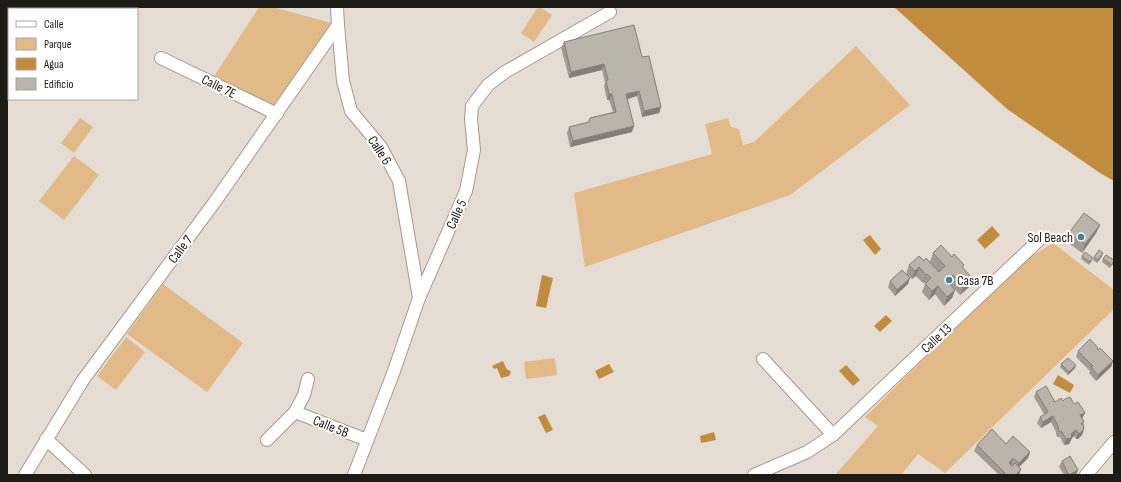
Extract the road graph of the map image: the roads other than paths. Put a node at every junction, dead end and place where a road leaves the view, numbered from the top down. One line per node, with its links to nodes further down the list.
1 (337, 7): 3 (street, Calle 6)
2 (610, 12): 7 (street, Calle 5)
3 (338, 25): 5 (street, Calle 7); 7 (street, Calle 6)
4 (161, 58): 5 (street, Calle 7E)
5 (277, 114): 12 (street, Calle 7)
6 (1038, 241): 11 (street, Calle 13)
7 (419, 298): 14 (street, Calle 5)
8 (763, 359): 11 (street)
9 (308, 379): 10 (street, Calle 5B)
10 (295, 412): 13 (street, Calle 5B); 14 (street, Calle 5B)
11 (833, 435): 19 (street, Calle 13)
12 (46, 440): 16 (street, Calle 7); 17 (street)
13 (267, 440)
14 (367, 440): 18 (street, Calle 5)
15 (1114, 442): 20 (street)
16 (25, 475)
17 (85, 475)
18 (354, 475)
19 (754, 475)
20 (1086, 475)

